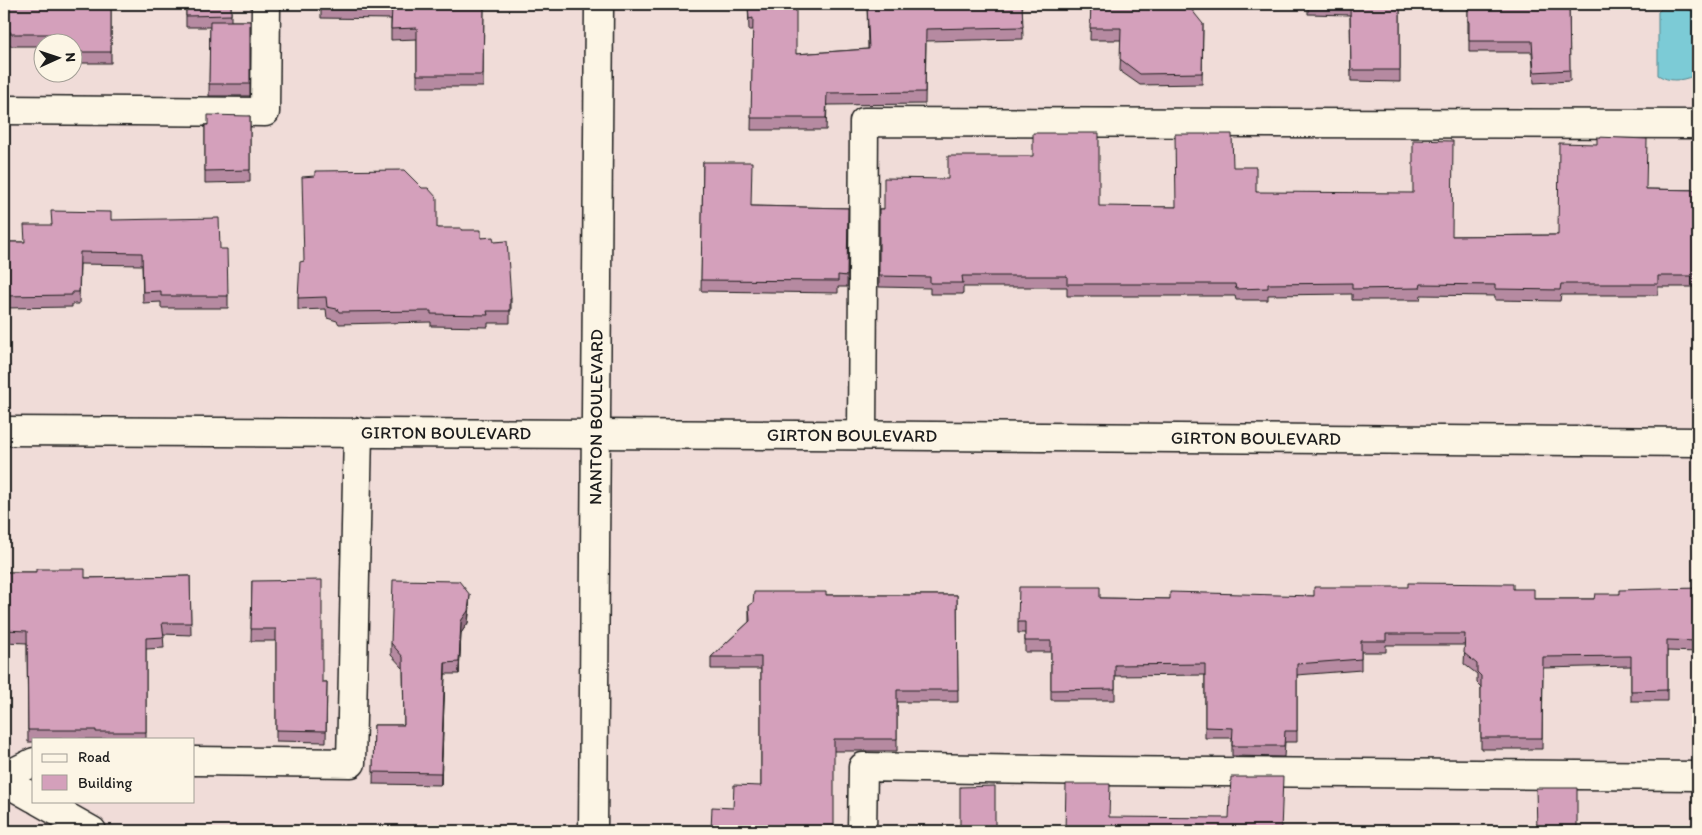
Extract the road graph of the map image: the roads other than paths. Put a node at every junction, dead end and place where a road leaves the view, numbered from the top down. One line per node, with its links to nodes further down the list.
1 (266, 4): 3 (street)
2 (599, 4): 7 (street, NANTON BOULEVARD)
3 (4, 110)
4 (1698, 124): 8 (street)
5 (4, 431): 6 (street, GIRTON BOULEVARD)
6 (358, 432): 7 (street, GIRTON BOULEVARD); 10 (street)
7 (597, 434): 8 (street, GIRTON BOULEVARD); 18 (street, NANTON BOULEVARD)
8 (862, 435): 9 (street, GIRTON BOULEVARD)
9 (1698, 442)
10 (195, 761)
11 (32, 763): 13 (street)
12 (1698, 776): 19 (street)
13 (4, 777)
14 (4, 781): 15 (street)
15 (32, 797)
16 (41, 802): 17 (street)
17 (92, 831)
18 (593, 831)
19 (862, 831)

